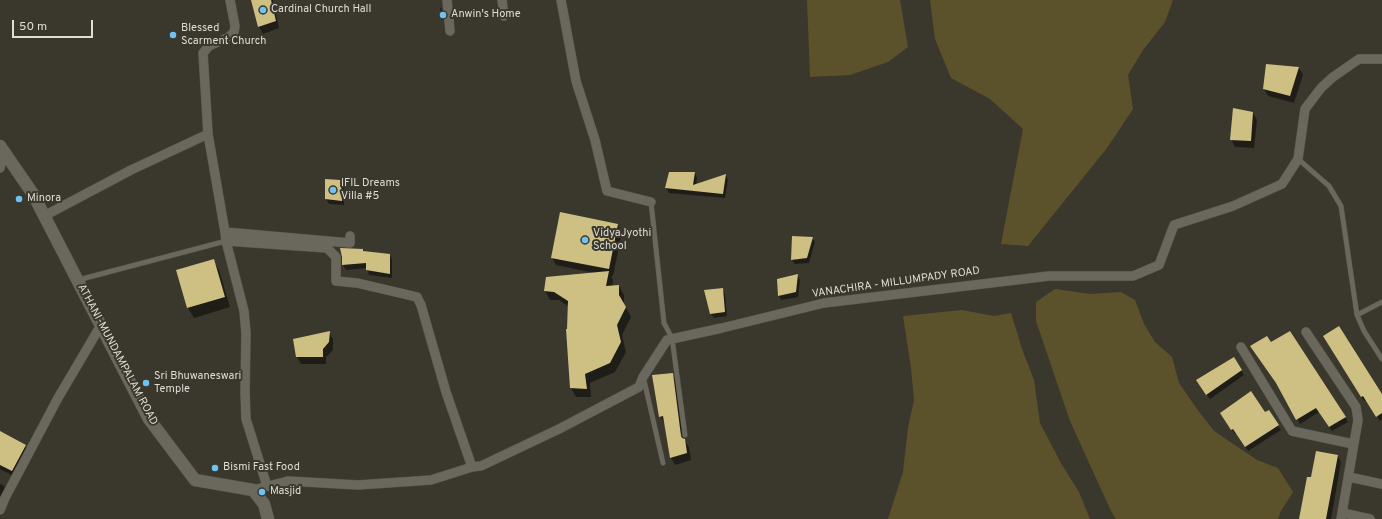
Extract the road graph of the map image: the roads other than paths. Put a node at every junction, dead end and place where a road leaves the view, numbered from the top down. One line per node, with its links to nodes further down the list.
1 (230, 0): 8 (street)
2 (447, 0): 6 (street)
3 (502, 0): 5 (street)
4 (561, 0): 12 (street)
5 (504, 16)
6 (450, 31)
7 (1382, 59): 10 (street, VANACHIRA - MILLUMPADY ROAD)
8 (208, 134): 13 (street); 14 (street)
9 (2, 148): 11 (street); 13 (street, ATHANI-MUNDAMPALAM ROAD)
10 (1298, 158): 19 (lane); 22 (street, VANACHIRA - MILLUMPADY ROAD)
11 (0, 168)
12 (652, 202): 22 (lane)
13 (44, 216): 17 (street, ATHANI-MUNDAMPALAM ROAD)
14 (226, 236): 16 (street); 17 (lane); 32 (street)
15 (350, 236): 16 (street)
16 (329, 245): 29 (street)
17 (78, 280): 20 (street, ATHANI-MUNDAMPALAM ROAD)
18 (1382, 302): 19 (lane)
19 (1357, 315): 24 (lane)
20 (101, 325): 33 (street, ATHANI-MUNDAMPALAM ROAD); 34 (street)
21 (1306, 332): 27 (street)
22 (672, 338): 25 (street); 26 (lane)
23 (1241, 347): 27 (street)
24 (1382, 359)
25 (643, 377): 28 (lane); 29 (street)
26 (685, 435)
27 (1353, 444): 30 (street)
28 (663, 464)
29 (472, 467): 32 (street)
30 (1349, 476): 31 (street); 35 (street)
31 (1382, 484)
32 (267, 486): 33 (street)
33 (253, 490): 36 (street)
34 (0, 510)
35 (1342, 516): 37 (street)
36 (268, 519)
37 (1370, 519)

